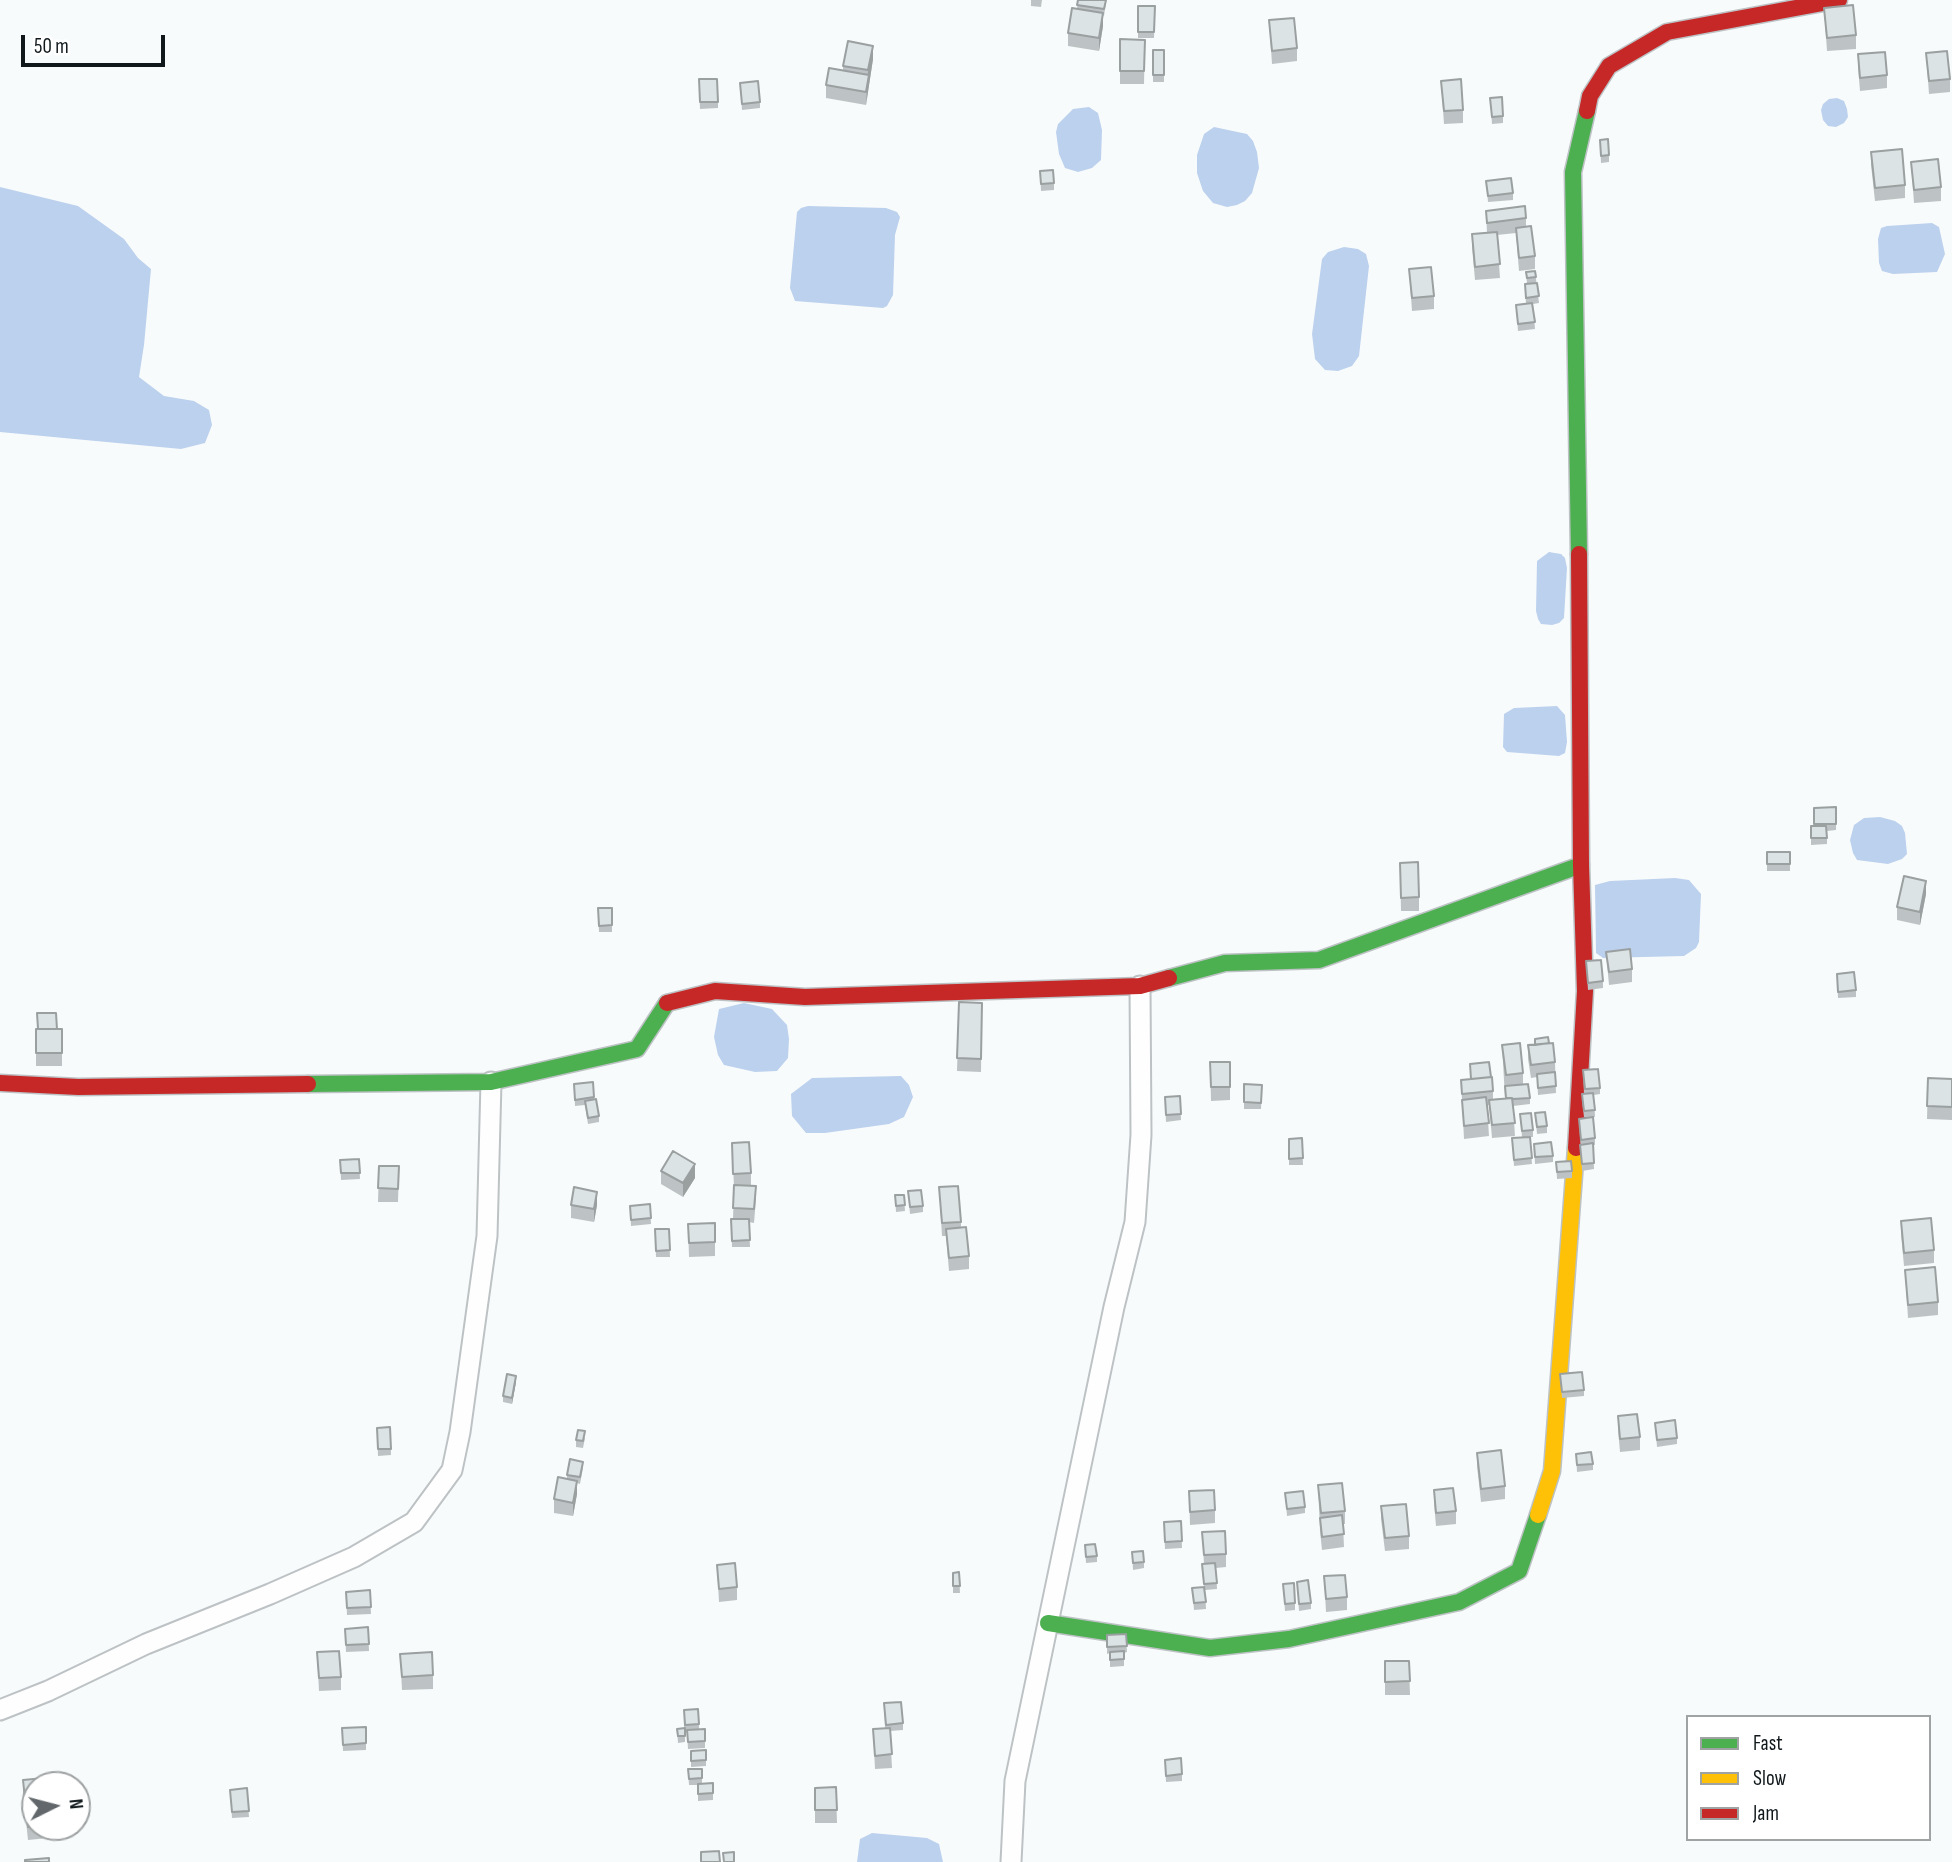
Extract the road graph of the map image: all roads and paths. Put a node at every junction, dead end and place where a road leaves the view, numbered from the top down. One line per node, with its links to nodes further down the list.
1 (1839, 0): 2 (street)
2 (1581, 865): 3 (street); 6 (street)
3 (1140, 986): 4 (street); 6 (street)
4 (491, 1082): 5 (street); 7 (street)
5 (0, 1083)
6 (1048, 1623): 8 (street)
7 (0, 1710)
8 (1011, 1862)

